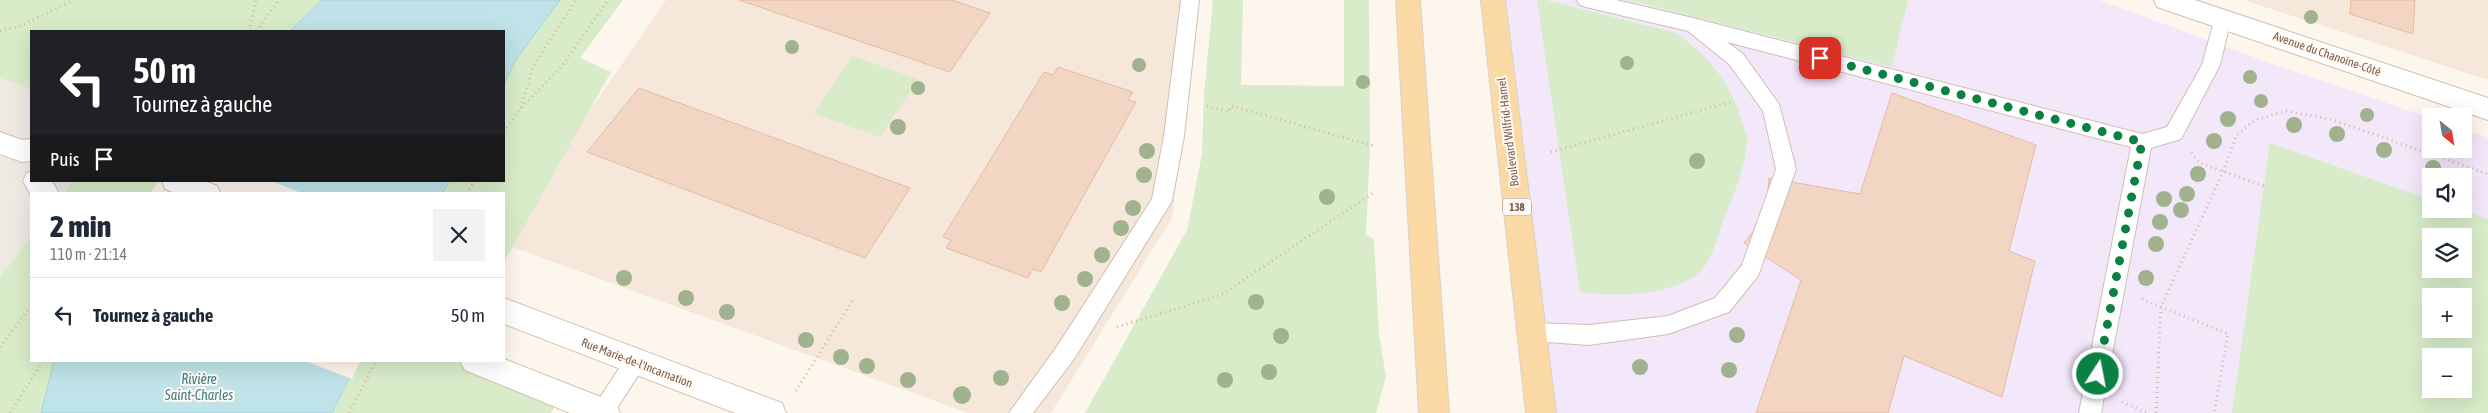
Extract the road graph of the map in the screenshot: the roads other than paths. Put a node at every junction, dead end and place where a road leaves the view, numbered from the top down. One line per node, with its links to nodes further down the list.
1 (1190, 0): 19 (lane)
2 (1408, 0): 16 (main road)
3 (1493, 0): 13 (main road, Boulevard Wilfrid-Hamel / 138)
4 (1586, 0): 7 (lane)
5 (2166, 0): 6 (main road, Avenue du Chanoine-Côté)
6 (2224, 9): 8 (main road, Avenue du Chanoine-Côté); 9 (lane)
7 (1693, 26): 9 (lane); 13 (lane)
8 (2488, 109)
9 (2142, 142): 23 (lane)
10 (177, 182): 11 (main road)
11 (202, 192)
12 (505, 311): 15 (main road, Rue Marie-de-l'Incarnation)
13 (1532, 332): 22 (main road, Boulevard Wilfrid-Hamel / 138)
14 (478, 362): 18 (main road)
15 (635, 363): 17 (main road, Rue Marie-de-l'Incarnation); 18 (lane)
16 (1432, 384): 20 (main road); 21 (main road)
17 (782, 405)
18 (603, 412)
19 (1020, 413)
20 (1414, 413)
21 (1434, 413)
22 (1541, 413)
23 (2090, 413)

